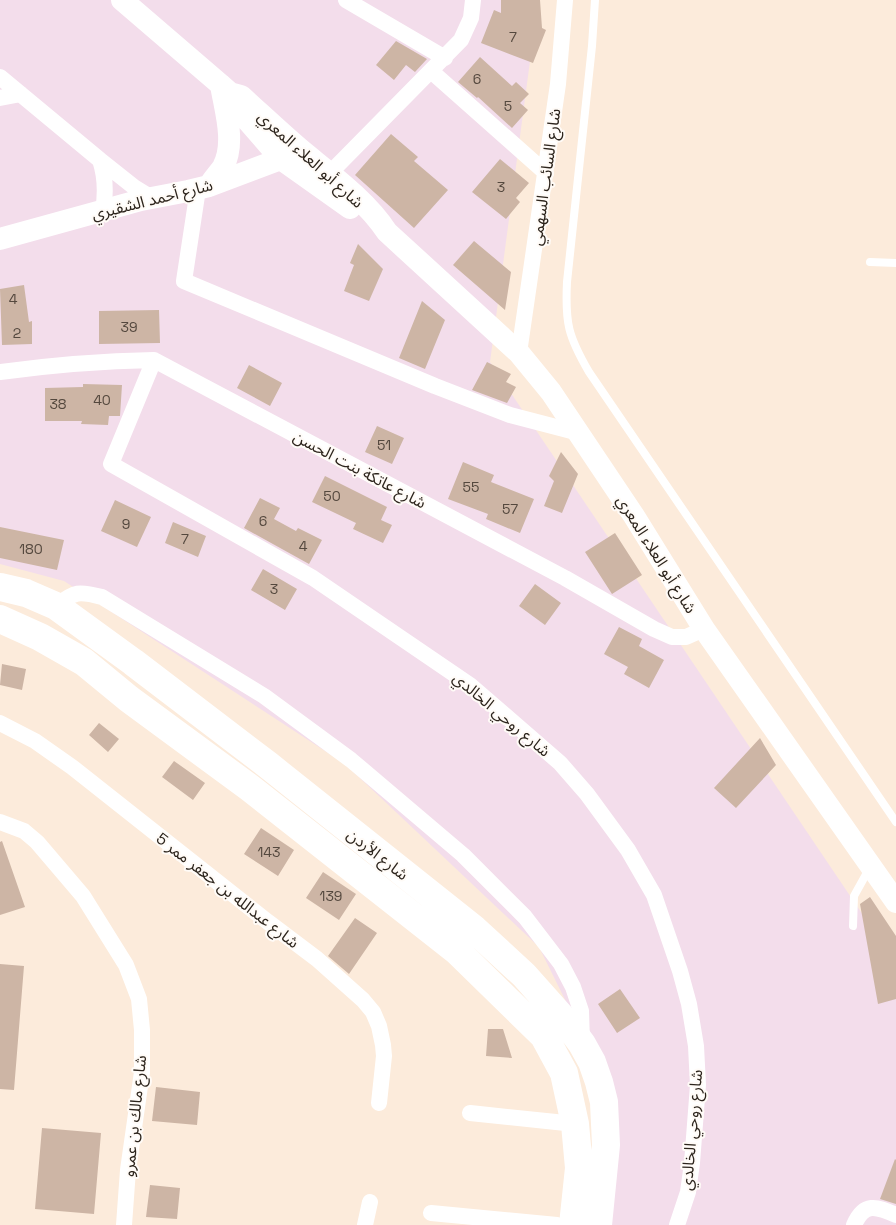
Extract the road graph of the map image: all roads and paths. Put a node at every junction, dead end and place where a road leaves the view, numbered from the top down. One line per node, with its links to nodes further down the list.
1 (122, 0): 9 (street, شارع أبو العلاء المعري)
2 (346, 0): 6 (street)
3 (473, 0): 6 (street)
4 (565, 0): 16 (street, شارع السائب السهمي)
5 (595, 0): 36 (lane)
6 (445, 58): 7 (street)
7 (431, 71): 15 (street); 16 (street)
8 (0, 77): 10 (street)
9 (226, 89): 12 (street, شارع أبو العلاء المعري); 13 (street, شارع أبو العلاء المعري); 17 (street)
10 (21, 94): 11 (street); 14 (street)
11 (0, 98)
12 (302, 151): 13 (street, شارع أحمد الشقيري); 15 (street, شارع أبو العلاء المعري)
13 (281, 159): 17 (street, شارع أحمد الشقيري); 20 (street, شارع أبو العلاء المعري)
14 (100, 160): 18 (street); 19 (street)
15 (330, 173): 20 (street, شارع أبو العلاء المعري)
16 (546, 173): 24 (street, شارع السائب السهمي)
17 (203, 187): 18 (street, شارع أحمد الشقيري); 27 (street)
18 (152, 198): 19 (street, شارع أحمد الشقيري)
19 (103, 211): 21 (street, شارع أحمد الشقيري)
20 (387, 232): 24 (street, شارع أبو العلاء المعري)
21 (0, 239)
22 (870, 262): 23 (lane)
23 (896, 263)
24 (519, 353): 27 (street, شارع أبو العلاء المعري)
25 (154, 360): 26 (street, شارع عاتكة بنت الحسن); 31 (street, شارع عاتكة بنت الحسن); 52 (street, شارع روحي الخالدي)
26 (0, 372)
27 (579, 433): 31 (street, شارع أبو العلاء المعري)
28 (0, 588): 29 (highway, شارع الأردن)
29 (56, 606): 33 (highway, شارع الأردن); 40 (street)
30 (2, 621): 34 (highway, شارع الأردن)
31 (704, 629): 37 (street, شارع أبو العلاء المعري)
32 (0, 723): 41 (street, شارع عبدالله بن جعفر ممر 5)
33 (268, 766): 34 (highway); 40 (highway, شارع الأردن)
34 (250, 788): 43 (highway, شارع الأردن)
35 (0, 822): 47 (street, شارع مالك بن عمرو)
36 (896, 822)
37 (871, 865): 38 (street, شارع أبو العلاء المعري); 39 (lane)
38 (896, 902)
39 (853, 926)
40 (582, 1044): 51 (highway, شارع الأردن)
41 (379, 1103)
42 (470, 1113): 43 (street)
43 (576, 1124): 50 (highway, شارع الأردن)
44 (370, 1202): 48 (street)
45 (431, 1213): 49 (street)
46 (896, 1215): 53 (street)
47 (124, 1225)
48 (365, 1225)
49 (557, 1225)
50 (572, 1225)
51 (598, 1225)
52 (677, 1225)
53 (854, 1225)

